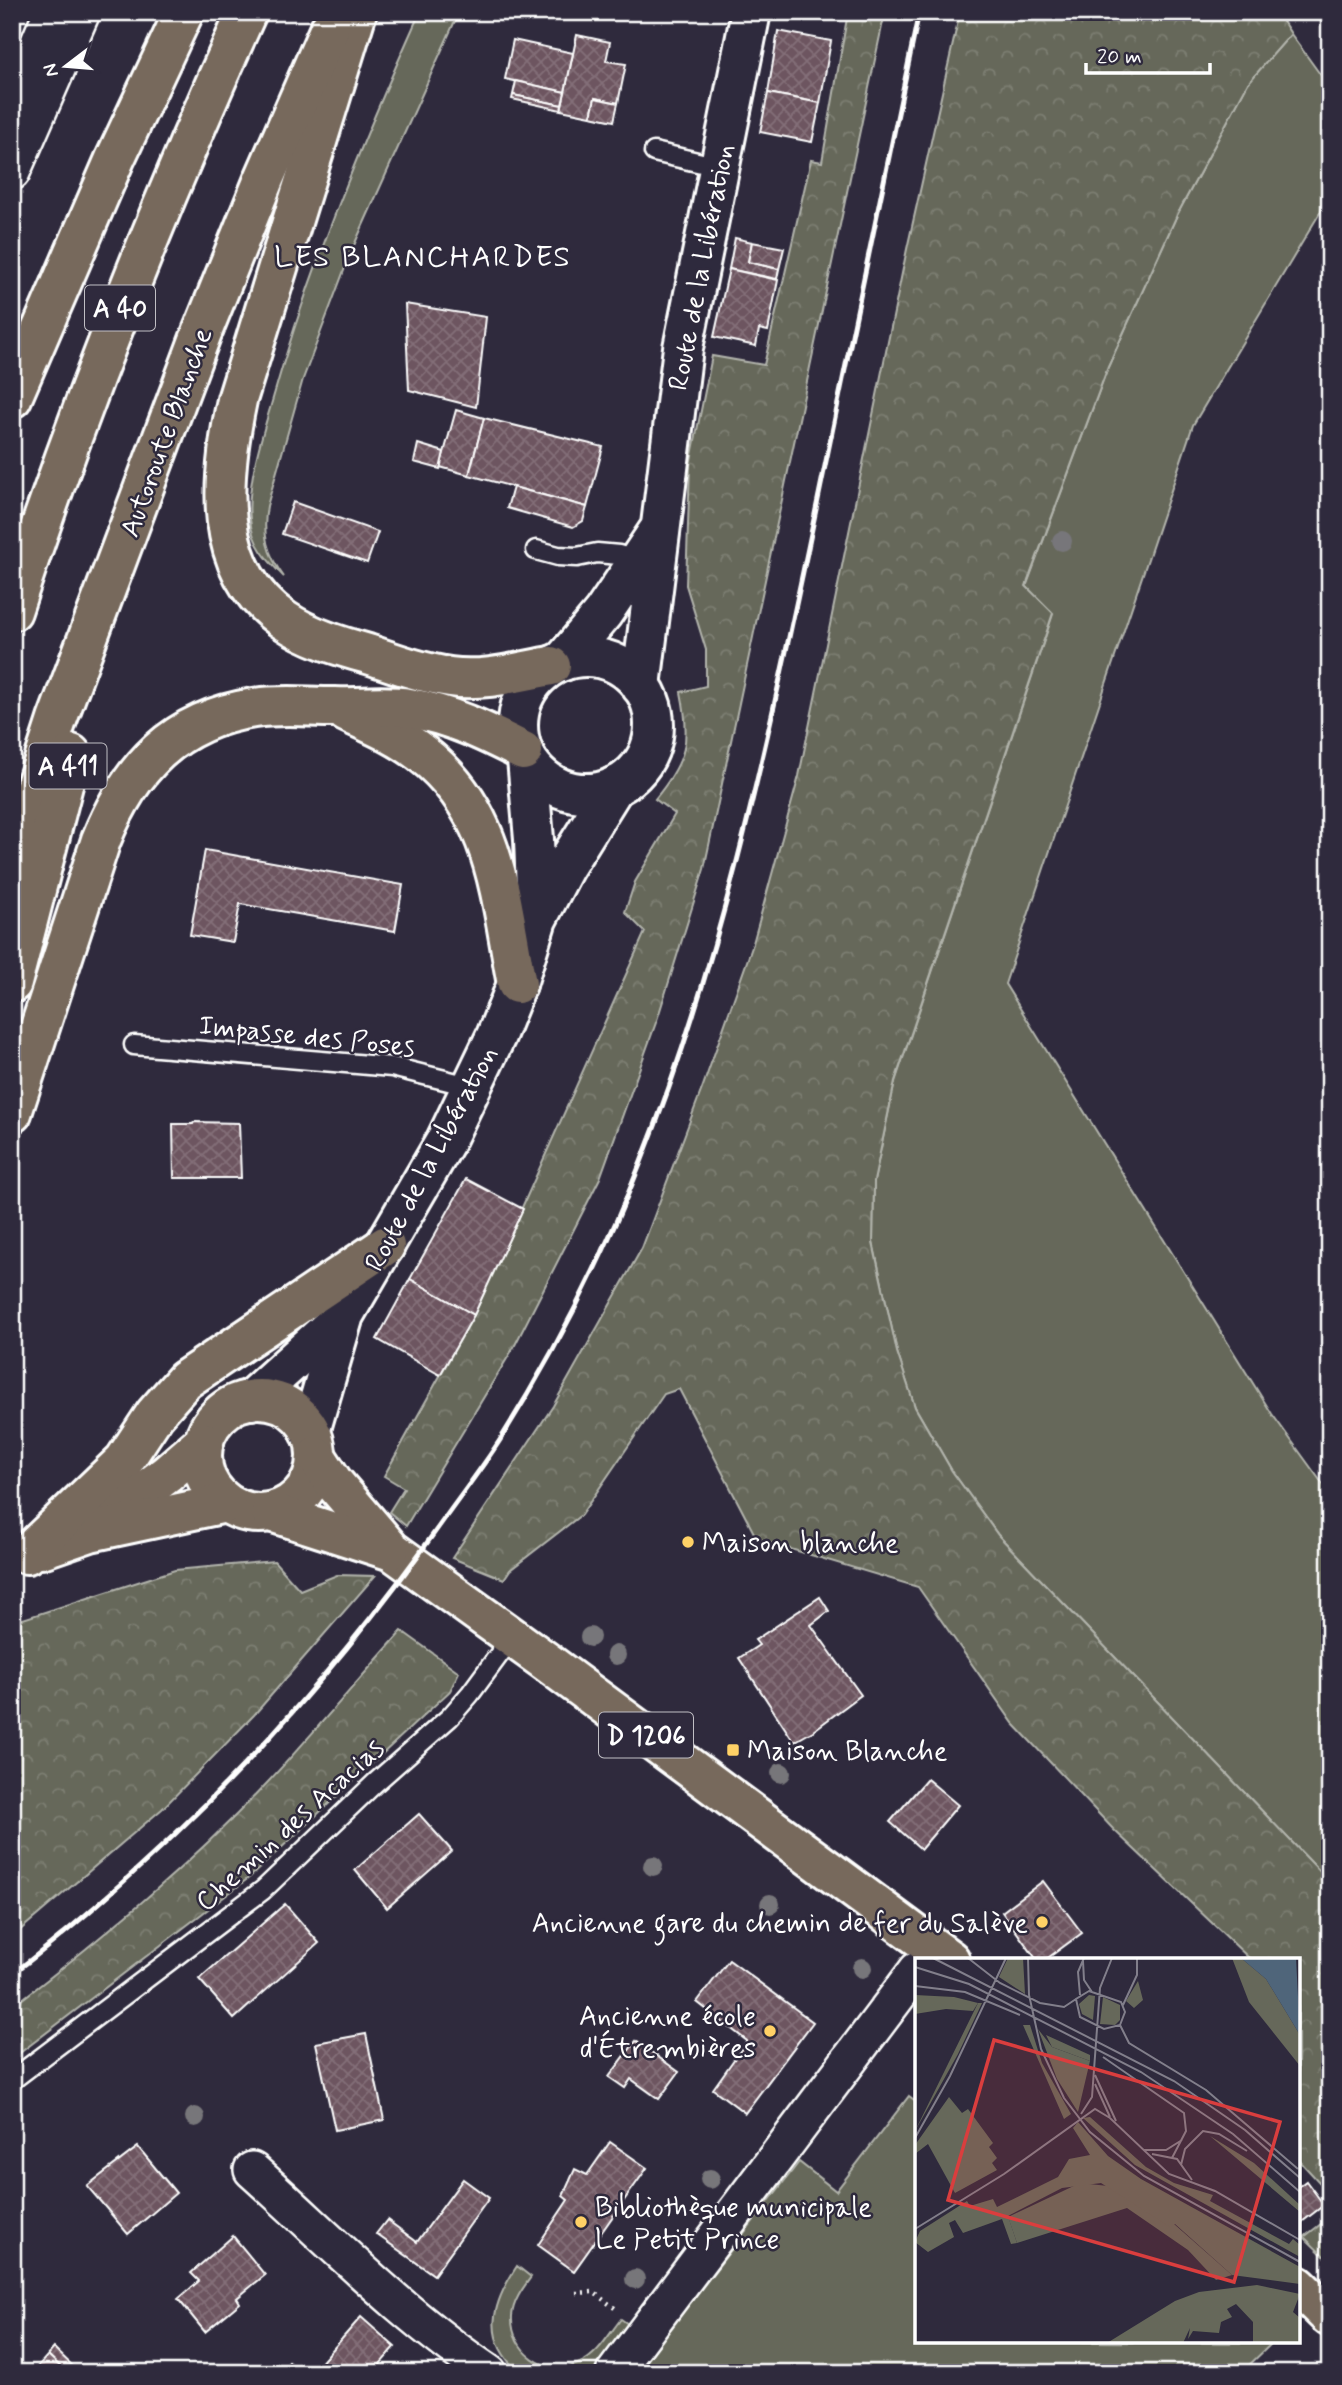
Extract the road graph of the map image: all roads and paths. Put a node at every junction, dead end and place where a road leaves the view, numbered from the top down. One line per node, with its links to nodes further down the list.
1 (52, 12): 8 (street)
2 (82, 12): 11 (street)
3 (184, 12): 12 (main road)
4 (247, 12): 17 (main road, A 40)
5 (337, 12): 14 (main road, Autoroute Blanche)
6 (356, 12): 18 (main road)
7 (751, 12): 10 (main road, Route de la Libération)
8 (12, 105)
9 (654, 152): 10 (lane)
10 (719, 167): 13 (main road, Route de la Libération)
11 (12, 172)
12 (12, 398)
13 (662, 525): 16 (main road, Route de la Libération); 19 (main road, Route de la Libération)
14 (122, 548): 23 (main road, Autoroute Blanche); 25 (main road, A 411)
15 (536, 550): 16 (lane)
16 (638, 561): 18 (main road, Route de la Libération)
17 (12, 611)
18 (557, 664): 19 (main road, Route de la Libération); 21 (main road, Route de la Libération)
19 (641, 686): 22 (main road, Route de la Libération)
20 (338, 708): 21 (main road); 26 (main road); 29 (main road)
21 (525, 755): 22 (main road); 24 (main road, Route de la Libération)
22 (615, 786): 24 (main road, Route de la Libération)
23 (12, 859)
24 (537, 919): 26 (main road, Route de la Libération)
25 (12, 983)
26 (517, 984): 28 (main road, Route de la Libération)
27 (134, 1045): 28 (lane, Impasse des Poses)
28 (473, 1087): 30 (main road, Route de la Libération)
29 (12, 1113)
30 (385, 1246): 31 (main road, Route de la Libération); 39 (main road)
31 (344, 1315): 32 (main road, Route de la Libération); 34 (main road, Route de la Libération)
32 (250, 1400): 33 (main road); 34 (main road)
33 (204, 1442): 35 (main road); 37 (main road)
34 (313, 1444): 36 (main road); 38 (main road, D 1206)
35 (226, 1503): 36 (main road); 37 (main road)
36 (271, 1513): 38 (main road, D 1206)
37 (90, 1532): 39 (main road)
38 (391, 1550): 40 (main road, D 1206)
39 (20, 1556)
40 (512, 1637): 41 (main road, D 1206); 43 (lane, Chemin des Acacias)
41 (930, 1958)
42 (915, 1980): 48 (street)
43 (12, 2080)
44 (252, 2170): 47 (street)
45 (1300, 2288): 46 (main road)
46 (1330, 2317)
47 (489, 2373)
48 (614, 2373)

